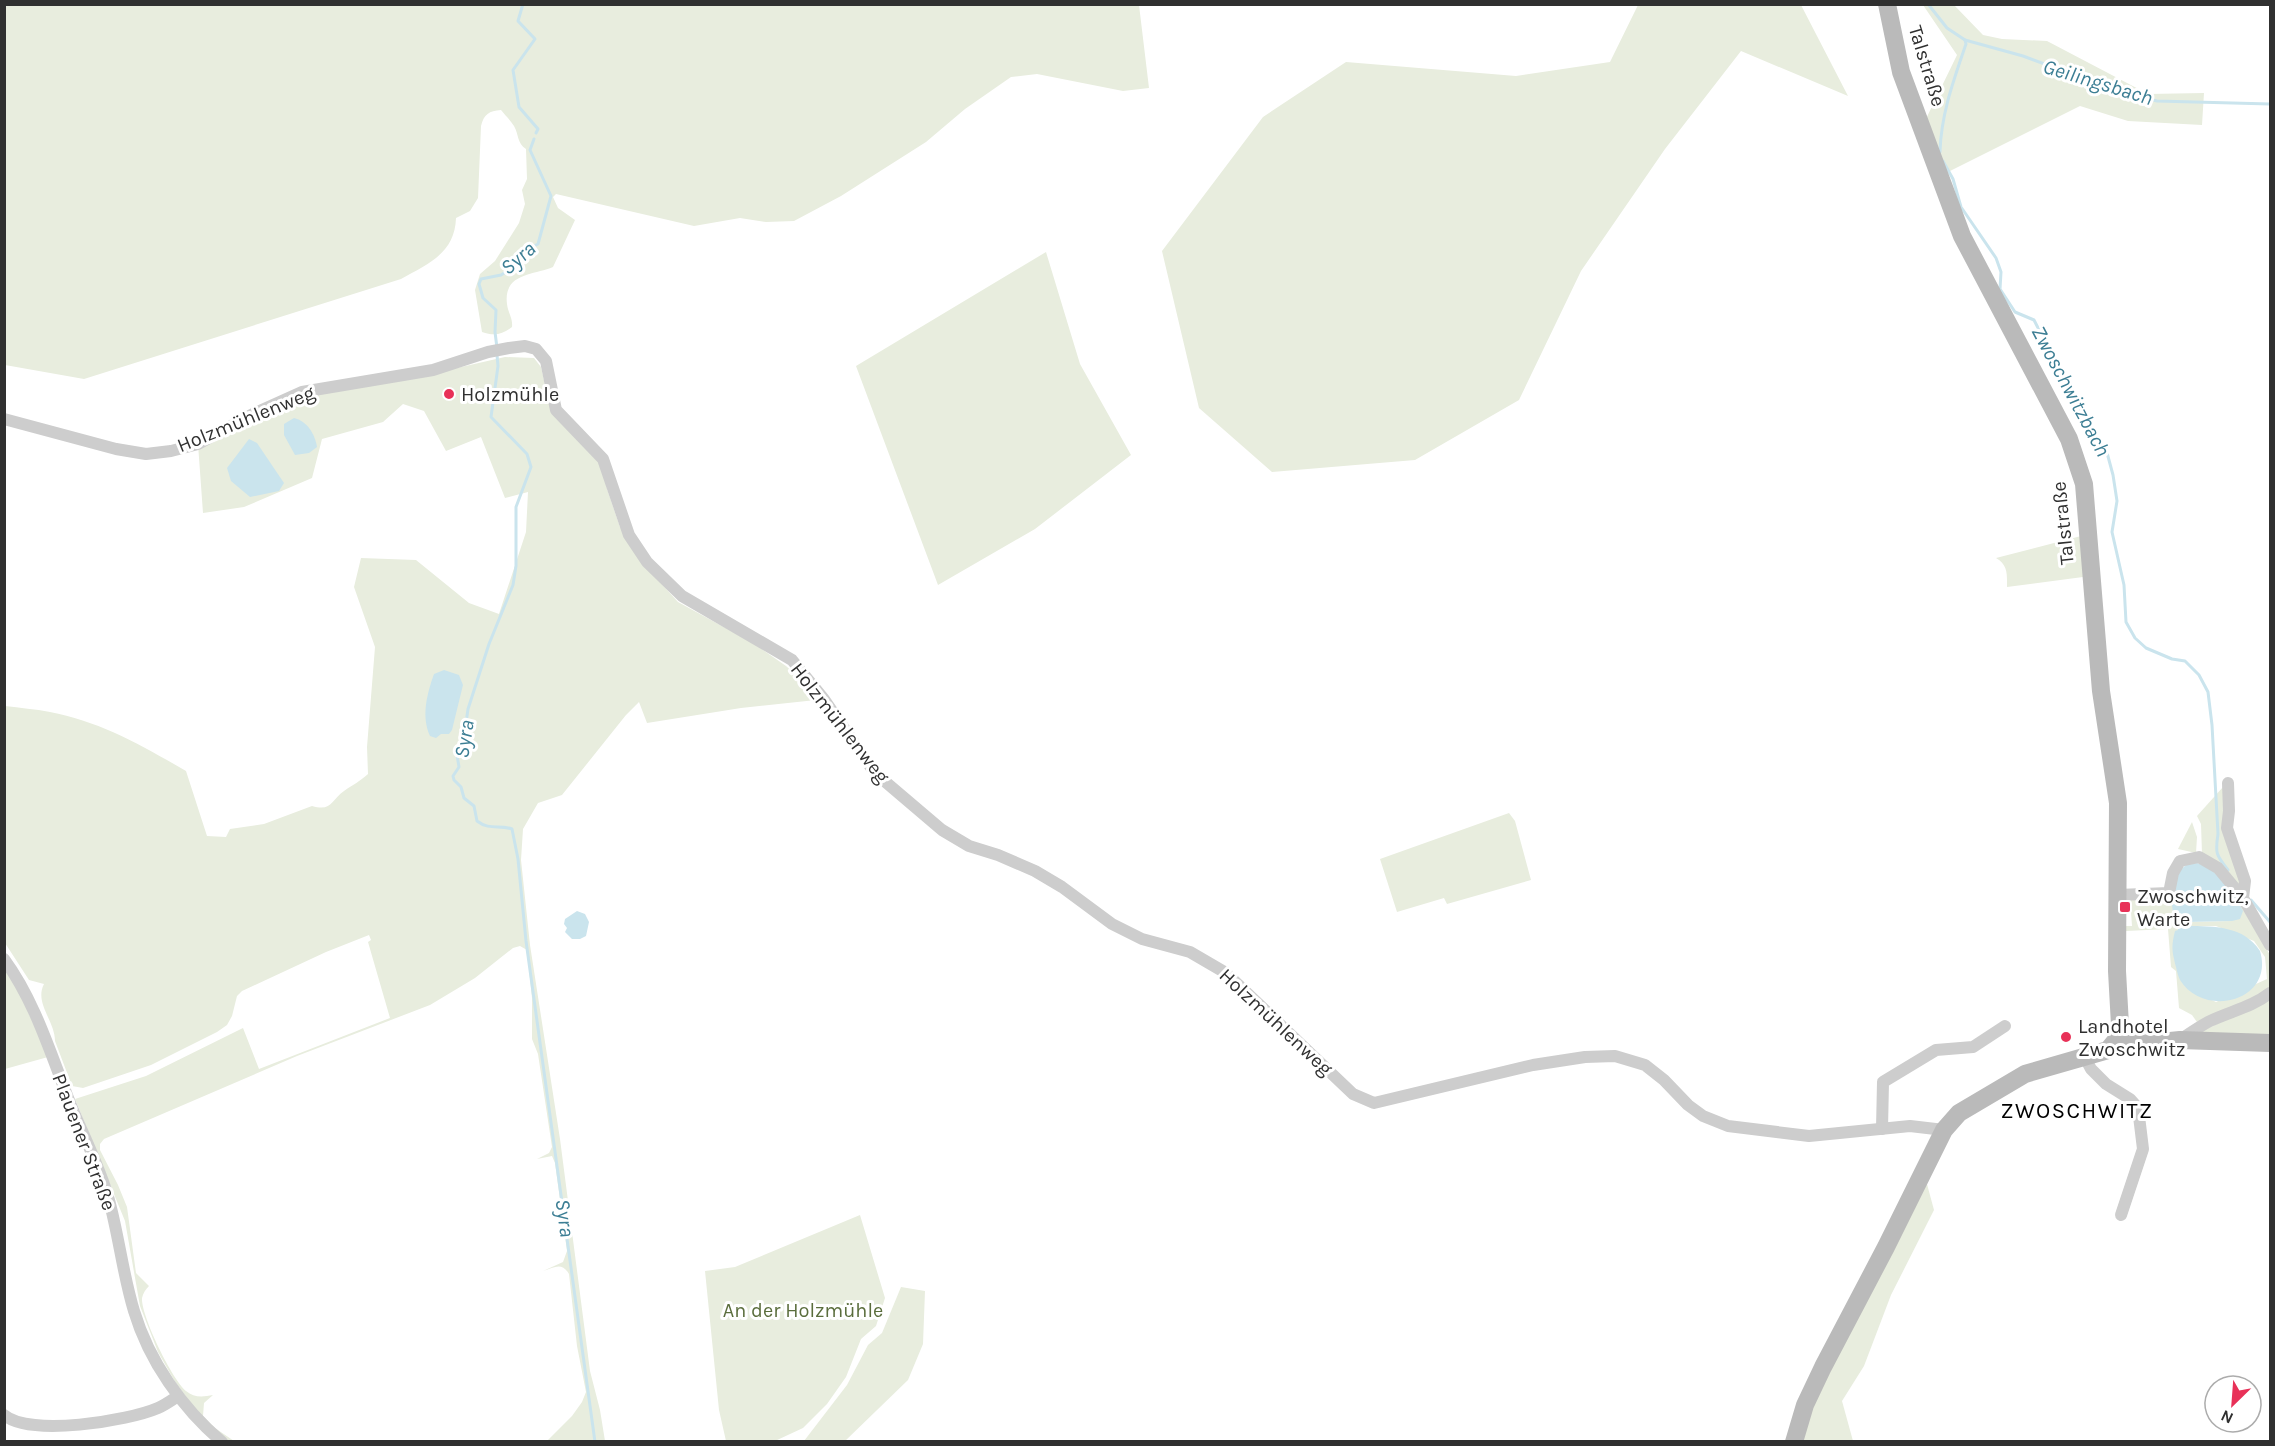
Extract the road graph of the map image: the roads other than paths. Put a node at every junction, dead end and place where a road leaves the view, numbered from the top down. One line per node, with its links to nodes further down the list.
1 (1887, 4): 4 (street, Talstraße)
2 (4, 419): 14 (street, Holzmühlenweg)
3 (2228, 783): 5 (street)
4 (2118, 895): 5 (street); 10 (street, Talstraße)
5 (2243, 898): 6 (street)
6 (2271, 945)
7 (4, 959): 17 (street, Plauener Straße)
8 (2271, 993): 11 (street)
9 (2005, 1026): 14 (street)
10 (2117, 1039): 11 (street); 13 (street)
11 (2180, 1040): 12 (street)
12 (2271, 1043)
13 (2084, 1056): 15 (street); 16 (street)
14 (1881, 1129): 15 (street, Holzmühlenweg)
15 (1944, 1130): 20 (street)
16 (2121, 1215)
17 (178, 1396): 18 (street); 19 (street, Plauener Straße)
18 (4, 1414)
19 (222, 1442)
20 (1794, 1442)

